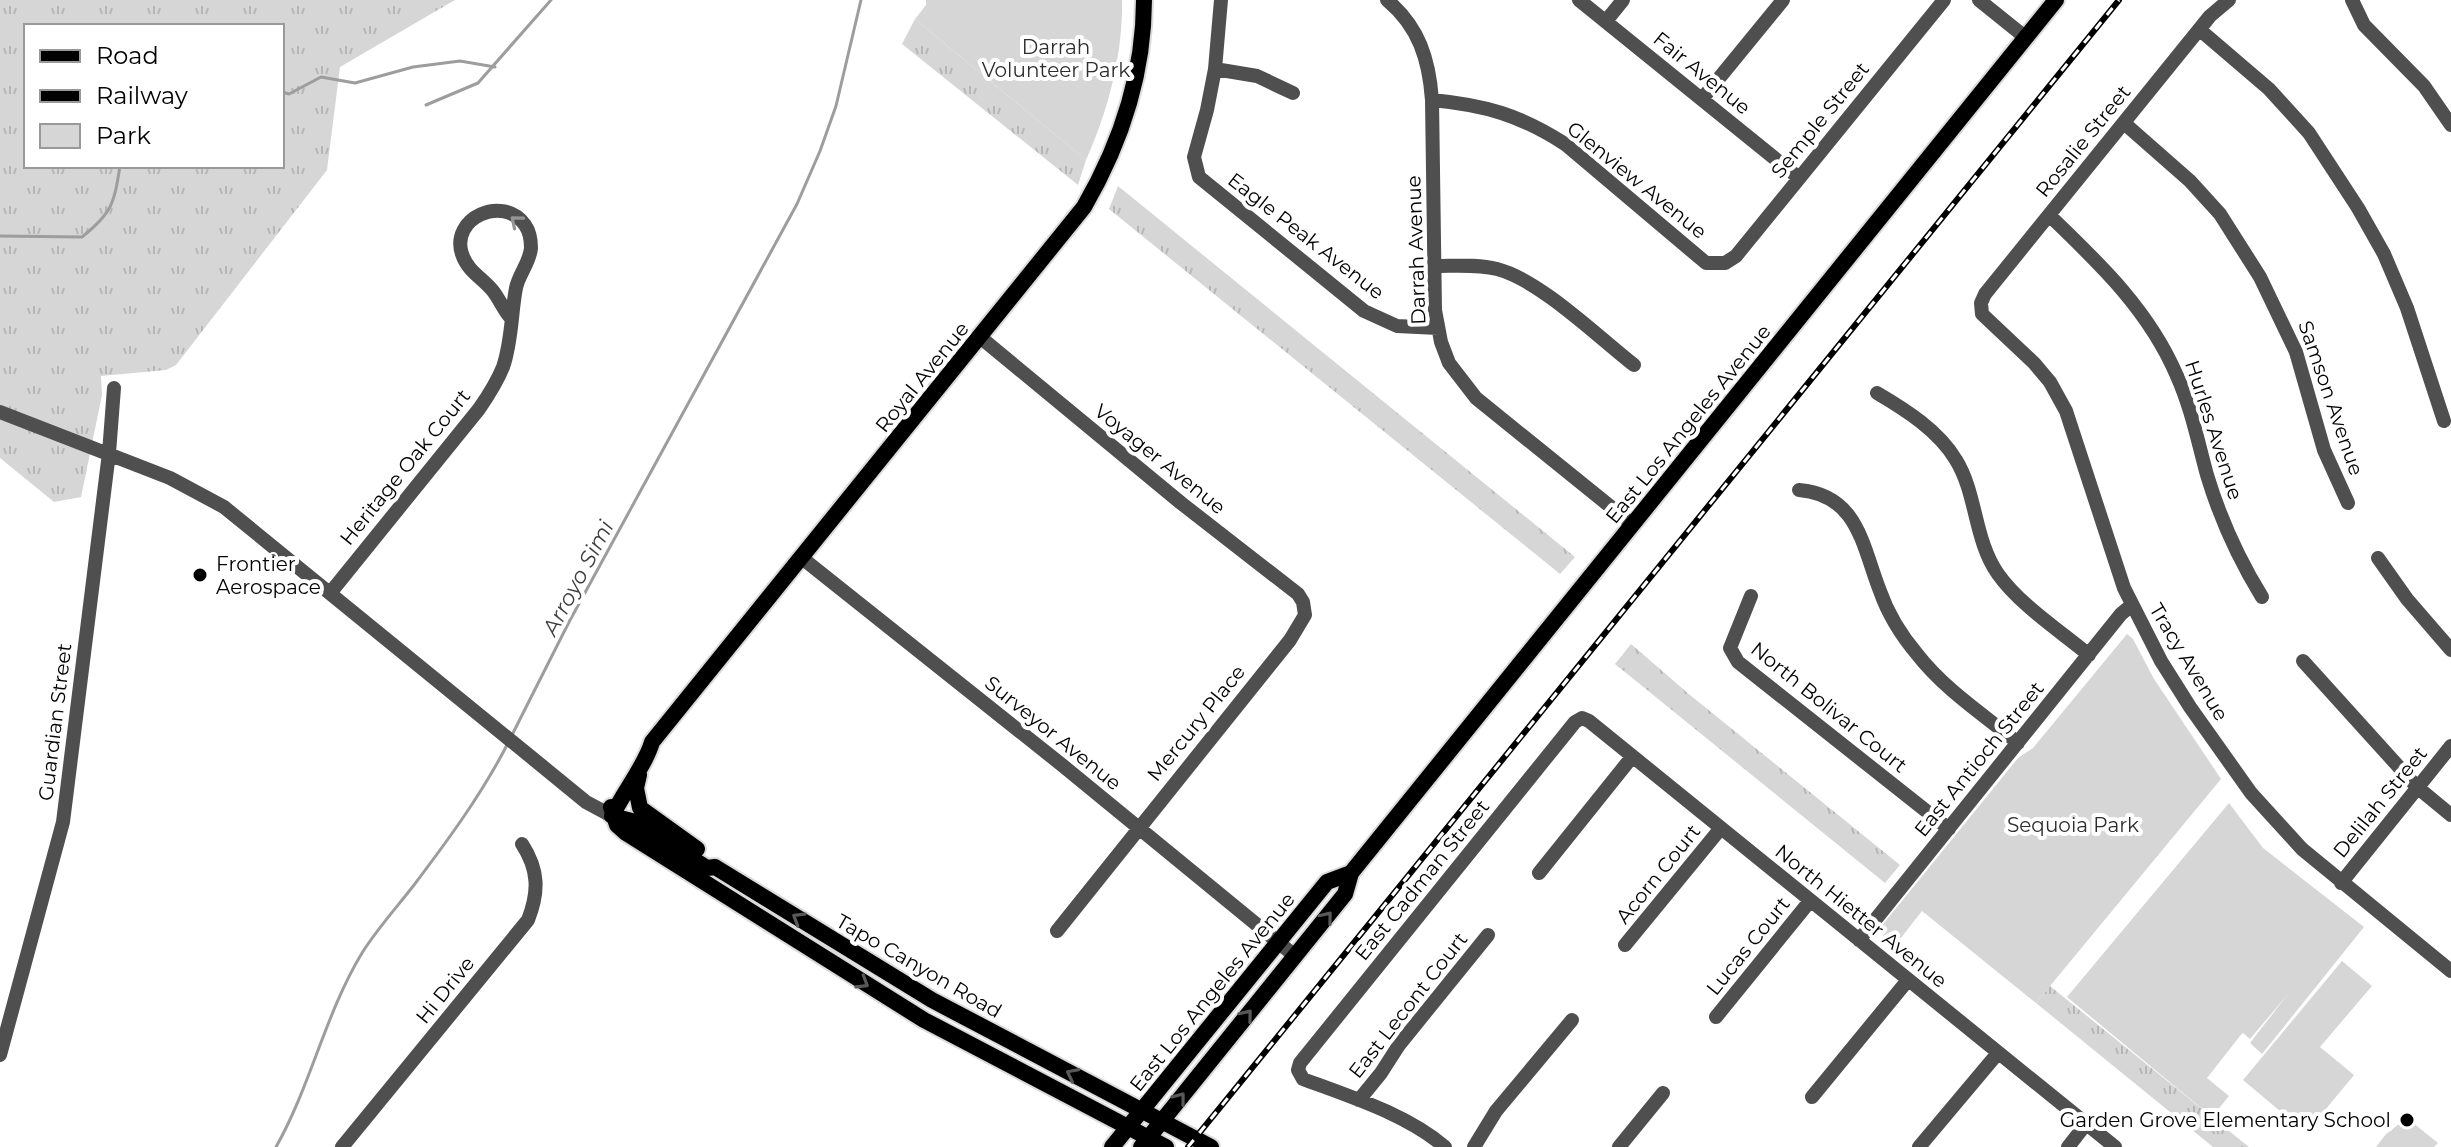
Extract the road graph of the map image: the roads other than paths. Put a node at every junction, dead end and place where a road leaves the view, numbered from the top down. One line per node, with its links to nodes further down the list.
1 (1144, 0): 28 (main road, Royal Avenue)
2 (1221, 0): 15 (street)
3 (1387, 0): 18 (street, Darrah Avenue)
4 (1579, 0): 12 (street, Fair Avenue)
5 (1623, 0): 12 (street)
6 (1783, 0): 17 (street)
7 (1944, 0): 21 (street, Semple Street)
8 (1979, 0): 14 (street)
9 (2056, 0): 14 (main road, East Los Angeles Avenue)
10 (2229, 0): 13 (street, Rosalie Street)
11 (2352, 0): 20 (street)
12 (1606, 21): 17 (street, Fair Avenue)
13 (2200, 30): 19 (street, Rosalie Street); 33 (street)
14 (2025, 37): 37 (main road, East Los Angeles Avenue)
15 (1215, 69): 16 (street); 27 (street, Eagle Peak Avenue)
16 (1293, 93)
17 (1702, 99): 21 (street, Fair Avenue)
18 (1432, 100): 23 (street, Glenview Avenue); 24 (street, Darrah Avenue)
19 (2124, 123): 22 (street, Rosalie Street); 36 (street, Samson Avenue)
20 (2451, 125)
21 (1799, 178): 23 (street, Semple Street)
22 (2049, 215): 25 (street, Rosalie Street); 42 (street, Hurles Avenue)
23 (1725, 263)
24 (1435, 266): 27 (street, Darrah Avenue); 29 (street)
25 (1982, 314): 43 (street, Tracy Avenue)
26 (510, 317): 26 (street, Heritage Oak Court, one-way to 26); 40 (street, Heritage Oak Court)
27 (1438, 328): 37 (street, Darrah Avenue)
28 (980, 337): 38 (main road, Royal Avenue); 44 (street, Voyager Avenue)
29 (1634, 365)
30 (114, 388): 34 (street, Guardian Street)
31 (1877, 393): 46 (street)
32 (0, 412): 34 (street, Tapo Canyon Road)
33 (2444, 421)
34 (109, 453): 40 (street, Tapo Canyon Road); 77 (street, Guardian Street)
35 (1799, 490): 50 (street)
36 (2348, 503)
37 (1632, 524): 62 (main road, East Los Angeles Avenue)
38 (802, 558): 49 (main road, Royal Avenue); 57 (street, Surveyor Avenue)
39 (2378, 558): 45 (street)
40 (331, 592): 56 (street, Tapo Canyon Road)
41 (1751, 596): 59 (street, North Bolivar Court)
42 (2262, 597)
43 (2132, 605): 46 (street, East Antioch Street); 64 (street, Tracy Avenue)
44 (1305, 615): 57 (street, Mercury Place)
45 (2451, 650)
46 (2089, 655): 50 (street, East Antioch Street)
47 (2303, 661): 54 (street)
48 (1582, 718): 52 (street, North Hietter Avenue); 80 (street, East Cadman Street)
49 (652, 742): 53 (main road, Royal Avenue); 56 (main road, Royal Avenue)
50 (2018, 743): 59 (street, East Antioch Street)
51 (2451, 746): 54 (street, Delilah Street)
52 (1632, 757): 58 (street, North Hietter Avenue); 63 (street)
53 (644, 761): 56 (main road, Royal Avenue); 61 (main road)
54 (2417, 787): 55 (street); 64 (street, Delilah Street)
55 (2451, 815)
56 (612, 816): 61 (main road, Tapo Canyon Road); 84 (main road, Tapo Canyon Road, one-way to 84)
57 (1138, 827): 66 (street, Mercury Place); 69 (street, Surveyor Avenue)
58 (1721, 828): 65 (street, North Hietter Avenue); 70 (street, Acorn Court)
59 (1949, 829): 68 (street, East Antioch Street)
60 (522, 844): 86 (street, Hi Drive)
61 (715, 867): 81 (main road, Tapo Canyon Road, one-way to 61)
62 (1351, 873): 69 (main road, East Los Angeles Avenue); 71 (main road, East Los Angeles Avenue, one-way to 62)
63 (1539, 873)
64 (2341, 883): 72 (street, Tracy Avenue)
65 (1810, 901): 68 (street, North Hietter Avenue); 74 (street, Lucas Court)
66 (1057, 931)
67 (1488, 935): 80 (street, East Lecont Court)
68 (1859, 940): 73 (street, North Hietter Avenue)
69 (1277, 943): 71 (street, Surveyor Avenue); 81 (main road, East Los Angeles Avenue)
70 (1625, 945)
71 (1295, 956): 82 (main road, East Los Angeles Avenue, one-way to 71)
72 (2451, 971)
73 (1908, 980): 76 (street, North Hietter Avenue); 79 (street)
74 (1716, 1017)
75 (1572, 1020): 91 (street)
76 (1998, 1053): 83 (street, North Hietter Avenue); 93 (street)
77 (0, 1055)
78 (1663, 1093): 92 (street)
79 (1812, 1097)
80 (1359, 1100): 90 (street)
81 (1141, 1110): 82 (main road, Tapo Canyon Road); 84 (main road, East Los Angeles Avenue)
82 (1161, 1121): 85 (main road, East Los Angeles Avenue); 89 (main road, Tapo Canyon Road)
83 (2086, 1124): 94 (street); 95 (street, North Hietter Avenue)
84 (1127, 1128): 85 (main road, Tapo Canyon Road); 87 (main road, East Los Angeles Avenue)
85 (1144, 1143): 88 (main road, Tapo Canyon Road)
86 (342, 1147)
87 (1112, 1147)
88 (1166, 1147)
89 (1211, 1147)
90 (1445, 1147)
91 (1474, 1147)
92 (1619, 1147)
93 (1919, 1147)
94 (2068, 1147)
95 (2115, 1147)

